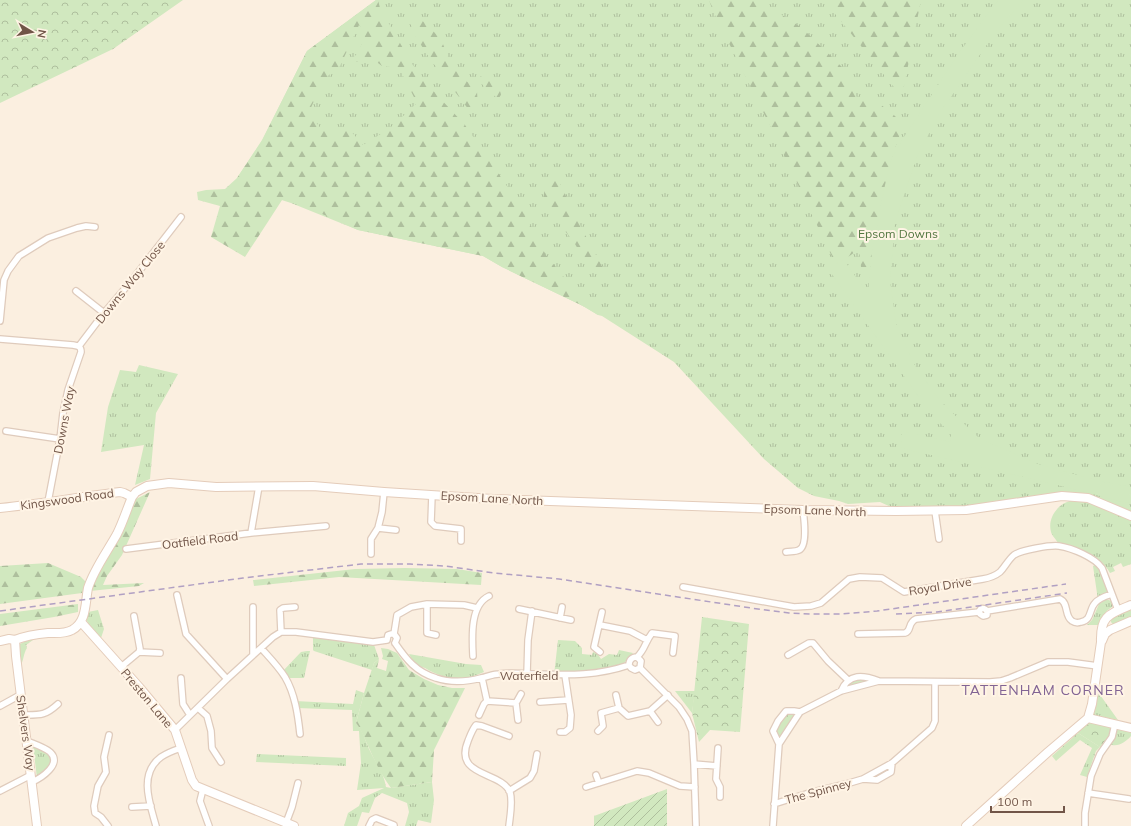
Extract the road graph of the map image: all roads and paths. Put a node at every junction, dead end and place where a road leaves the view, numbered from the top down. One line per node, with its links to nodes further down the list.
1 (181, 217): 4 (street, Downs Way Close)
2 (95, 227): 5 (street)
3 (76, 291): 4 (street)
4 (104, 313): 7 (street, Downs Way Close)
5 (0, 321)
6 (0, 339): 7 (street)
7 (79, 346): 9 (street, Downs Way)
8 (6, 431): 9 (street)
9 (60, 439): 14 (street, Downs Way)
10 (258, 486): 11 (main road, Epsom Lane North); 13 (main road, Epsom Lane North); 22 (street, Oatfield Road)
11 (384, 492): 12 (main road, Epsom Lane North); 20 (street)
12 (432, 495): 16 (main road, Epsom Lane North); 24 (street)
13 (132, 497): 14 (main road, Kingswood Road); 47 (main road)
14 (48, 502): 15 (main road, Kingswood Road)
15 (0, 508)
16 (803, 510): 17 (main road, Epsom Lane North); 26 (street)
17 (934, 511): 18 (main road, Epsom Lane North); 23 (street)
18 (1131, 516)
19 (326, 526): 22 (street)
20 (378, 528): 21 (street); 27 (street)
21 (396, 530)
22 (251, 533): 25 (street, Oatfield Road)
23 (939, 539)
24 (461, 541)
25 (126, 549)
26 (786, 552)
27 (371, 554)
28 (683, 587): 29 (street, Royal Drive)
29 (1112, 594): 39 (street, Royal Drive); 52 (street)
30 (177, 595): 77 (street)
31 (489, 596): 36 (street)
32 (427, 604): 36 (street); 51 (street); 53 (street)
33 (252, 607): 65 (street)
34 (295, 607): 50 (street)
35 (562, 607): 44 (street)
36 (477, 608): 67 (street)
37 (1129, 608): 39 (main road)
38 (519, 609): 40 (street)
39 (1118, 610): 42 (main road)
40 (532, 612): 44 (street); 73 (street)
41 (602, 612): 48 (street)
42 (1109, 615): 49 (main road); 58 (main road)
43 (134, 616): 61 (street)
44 (560, 618): 45 (street)
45 (571, 620)
46 (1131, 621): 49 (main road)
47 (81, 622): 54 (main road); 71 (main road, Preston Lane)
48 (600, 624): 56 (street); 62 (street)
49 (1116, 628): 58 (main road)
50 (281, 632): 55 (street); 60 (street)
51 (394, 634): 55 (street); 59 (street)
52 (858, 634)
53 (436, 635)
54 (15, 640): 57 (main road); 83 (main road, Shelvers Way)
55 (387, 640): 59 (street)
56 (647, 640): 64 (street); 68 (street)
57 (0, 641)
58 (1101, 642): 70 (main road)
59 (395, 643): 76 (street, Waterfield)
60 (262, 648): 65 (street); 107 (street)
61 (139, 652): 63 (street); 71 (street)
62 (600, 652)
63 (160, 653)
64 (673, 653)
65 (254, 654): 77 (street)
66 (788, 655): 78 (street)
67 (473, 656)
68 (637, 657): 69 (street); 72 (street)
69 (629, 665): 72 (street); 74 (street, Waterfield)
70 (1098, 666): 80 (street); 99 (main road)
71 (121, 667): 104 (main road, Preston Lane)
72 (640, 668): 85 (street)
73 (527, 674): 74 (street, Waterfield); 76 (street, Waterfield)
74 (565, 675): 86 (street)
75 (181, 678): 96 (street)
76 (482, 678): 87 (street)
77 (227, 679): 92 (street)
78 (848, 680): 79 (street); 81 (street)
79 (879, 681): 80 (street); 81 (street)
80 (935, 682): 130 (street, The Spinney)
81 (841, 691): 95 (street)
82 (521, 694): 89 (street)
83 (20, 695): 91 (street); 98 (main road, Shelvers Way)
84 (616, 695): 93 (street)
85 (668, 695): 94 (street); 116 (street)
86 (568, 700): 88 (street); 106 (street)
87 (487, 701): 89 (street); 97 (street)
88 (540, 702)
89 (516, 703): 100 (street)
90 (58, 704): 98 (street)
91 (0, 706)
92 (198, 708): 96 (street); 115 (street)
93 (618, 708): 94 (street); 105 (street)
94 (650, 710): 101 (street)
95 (800, 712): 111 (street); 111 (street)
96 (190, 715): 104 (street)
97 (479, 715)
98 (23, 716): 110 (main road, Shelvers Way)
99 (1088, 718): 102 (main road); 143 (main road)
100 (518, 720)
101 (658, 722)
102 (1115, 724): 103 (main road); 127 (street)
103 (1131, 728)
104 (174, 730): 112 (main road, Preston Lane)
105 (598, 731)
106 (560, 732)
107 (300, 734)
108 (109, 736): 135 (street)
109 (509, 736): 126 (street)
110 (27, 741): 119 (main road, Shelvers Way); 119 (street)
111 (779, 744): 130 (street)
112 (181, 748): 124 (main road, Preston Lane); 131 (street)
113 (718, 748): 117 (street)
114 (537, 754): 126 (street)
115 (221, 762)
116 (694, 764): 117 (street); 123 (street)
117 (717, 766): 128 (street)
118 (596, 776): 121 (street)
119 (31, 779): 125 (street); 134 (main road, Shelvers Way)
120 (298, 783): 133 (street)
121 (599, 783): 122 (street); 123 (street)
122 (586, 787)
123 (695, 787): 141 (street)
124 (203, 789): 133 (main road); 137 (street)
125 (0, 791)
126 (509, 791): 140 (street)
127 (1088, 793): 129 (street); 144 (street)
128 (720, 797)
129 (1129, 798)
130 (774, 804): 142 (street)
131 (150, 806): 132 (street); 136 (street)
132 (132, 808)
133 (290, 825)
134 (38, 826)
135 (108, 826)
136 (156, 826)
137 (209, 826)
138 (369, 826): 139 (street)
139 (394, 826)
140 (509, 826)
141 (696, 826)
142 (773, 826)
143 (966, 826)
144 (1085, 826)

